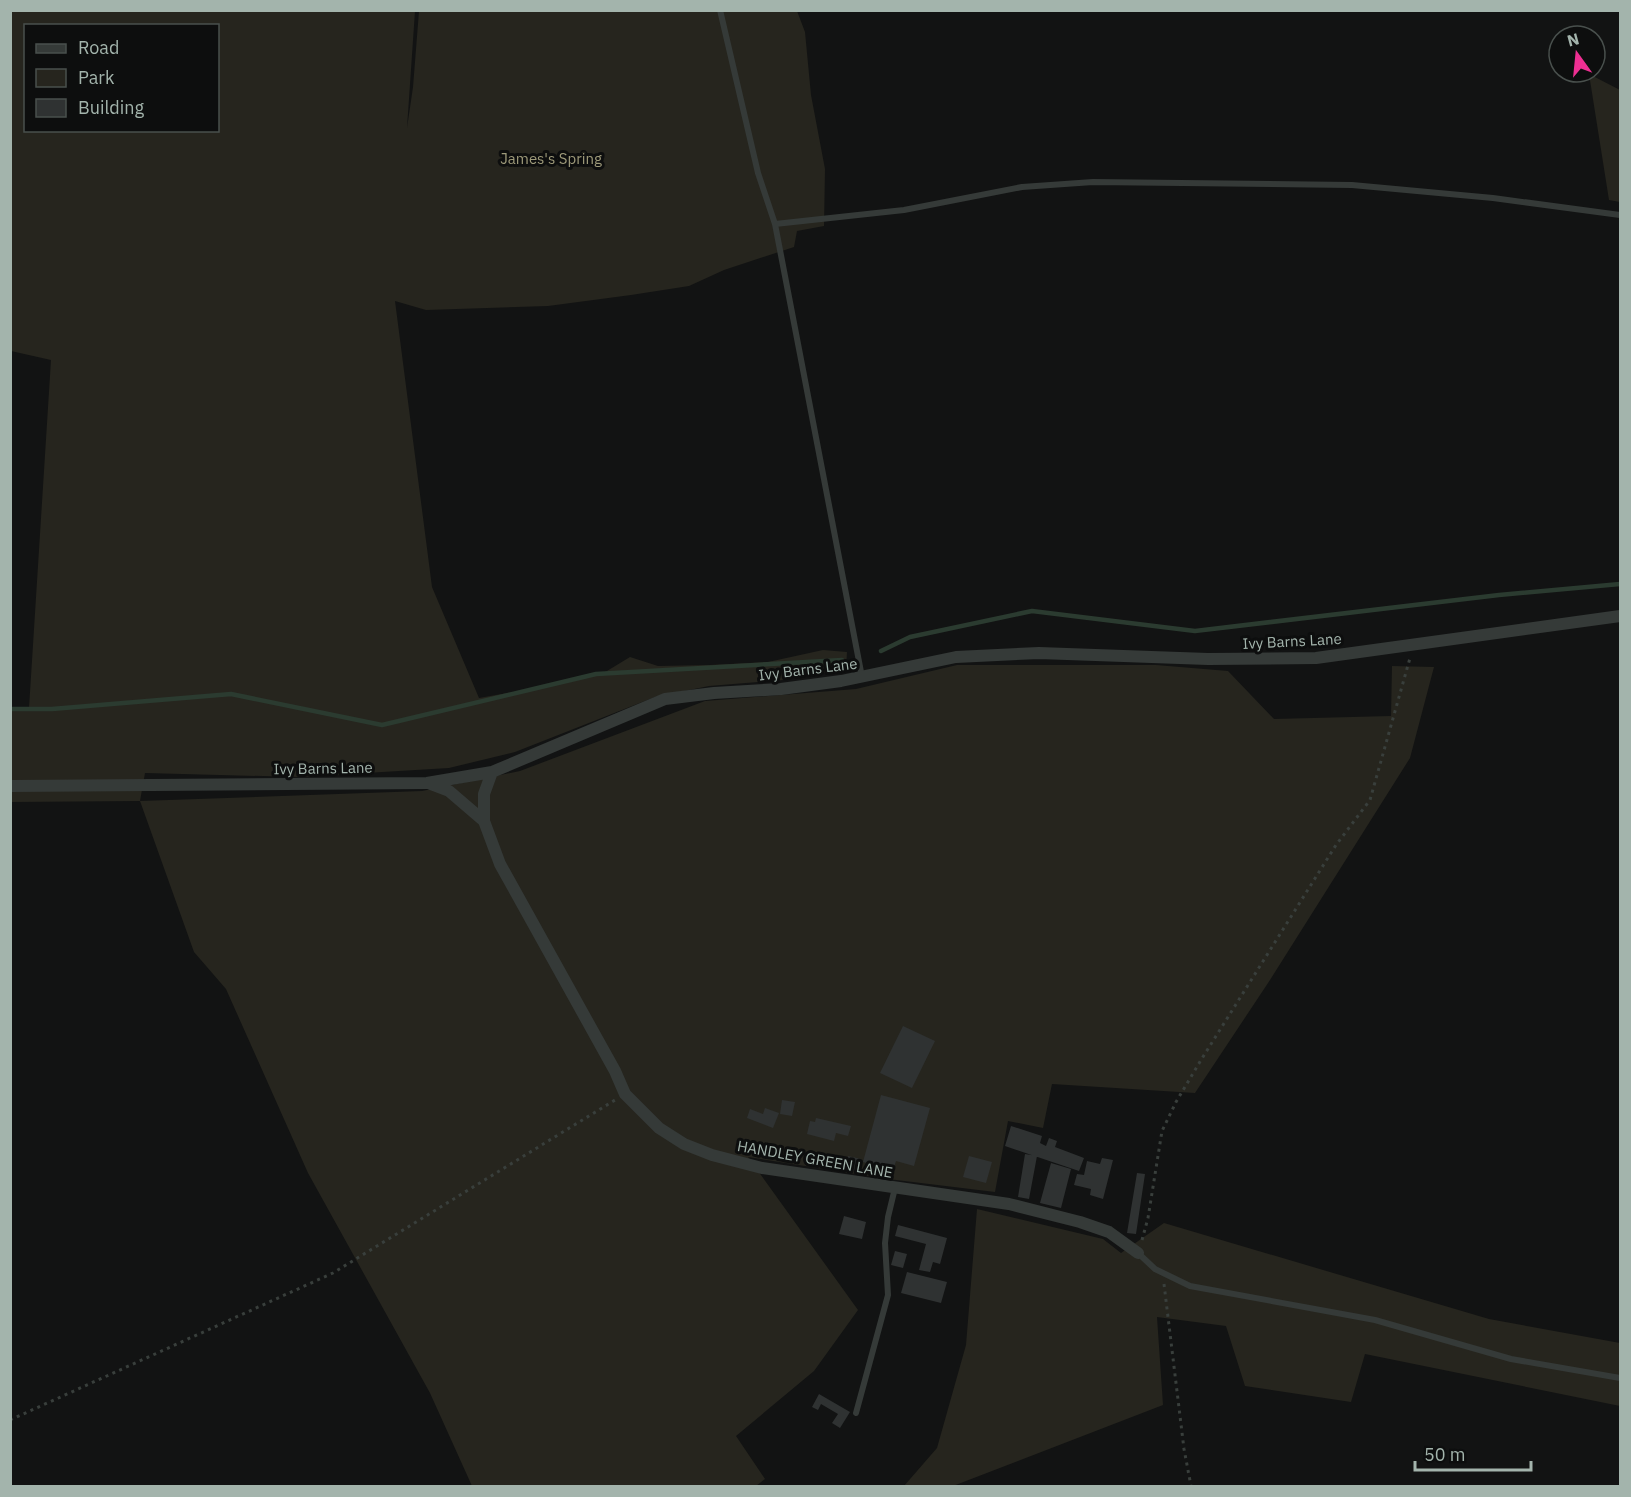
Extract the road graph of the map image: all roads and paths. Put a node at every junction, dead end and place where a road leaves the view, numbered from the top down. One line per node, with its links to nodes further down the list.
1 (720, 10): 3 (lane)
2 (1620, 215): 3 (lane)
3 (775, 224): 6 (lane)
4 (1620, 616): 5 (street, Ivy Barns Lane)
5 (1413, 645): 6 (street, Ivy Barns Lane); 13 (path)
6 (862, 677): 7 (street, Ivy Barns Lane)
7 (492, 772): 8 (street, Ivy Barns Lane); 10 (street, HANDLEY GREEN LANE)
8 (427, 783): 9 (street, Ivy Barns Lane); 10 (street)
9 (10, 786)
10 (484, 820): 11 (street, HANDLEY GREEN LANE)
11 (625, 1094): 12 (street, HANDLEY GREEN LANE); 17 (path)
12 (895, 1188): 13 (street, HANDLEY GREEN LANE); 16 (lane)
13 (1138, 1253): 14 (lane)
14 (1168, 1275): 15 (lane); 18 (path)
15 (1620, 1378)
16 (856, 1413)
17 (10, 1420)
18 (1191, 1486)

